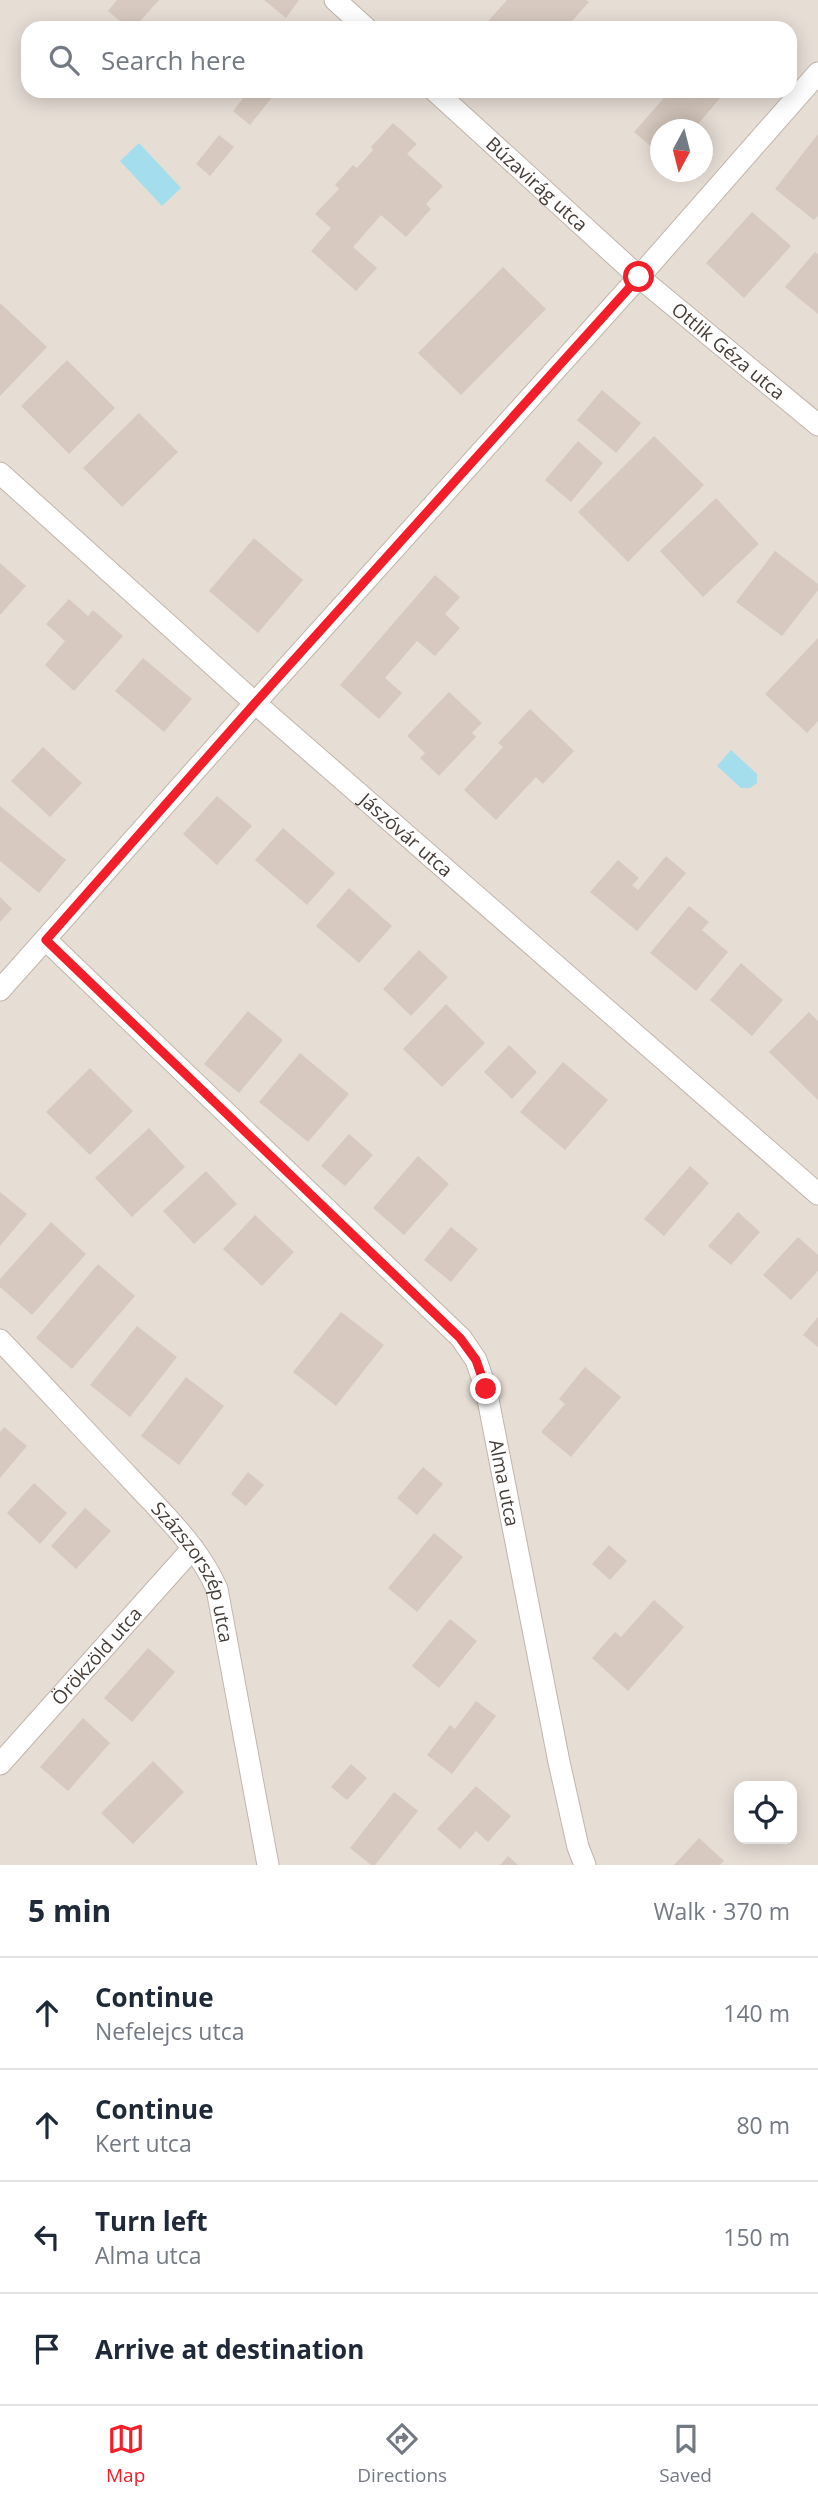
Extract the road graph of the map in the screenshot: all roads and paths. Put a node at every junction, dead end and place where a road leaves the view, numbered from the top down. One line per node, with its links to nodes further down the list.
1 (335, 0): 2 (street)
2 (358, 21)
3 (818, 73): 4 (street)
4 (797, 97)
5 (443, 98): 7 (street, Búzavirág utca)
6 (796, 98): 7 (street)
7 (639, 277): 8 (street, Ottlik Géza utca); 10 (street)
8 (818, 425)
9 (0, 473): 10 (street, Jászóvár utca)
10 (255, 703): 11 (street); 13 (street, Jászóvár utca)
11 (46, 940): 12 (street); 18 (street, Alma utca)
12 (0, 990)
13 (818, 1194)
14 (0, 1340): 15 (street, Százszorszép utca)
15 (193, 1548): 16 (street, Örökzöld utca); 17 (street, Százszorszép utca)
16 (0, 1764)
17 (268, 1865)
18 (585, 1865)

